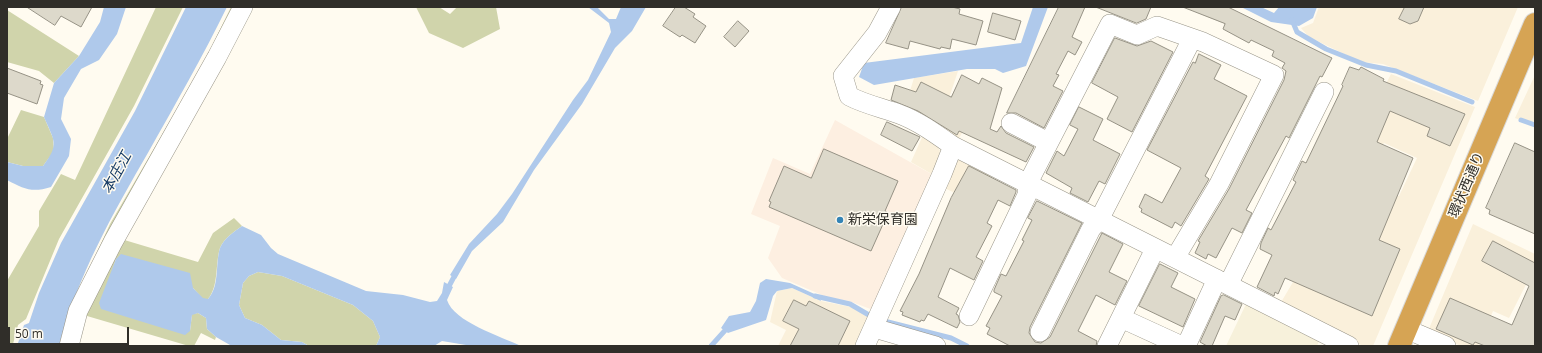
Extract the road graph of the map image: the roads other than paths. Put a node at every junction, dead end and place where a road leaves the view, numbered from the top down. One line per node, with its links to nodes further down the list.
1 (243, 7): 19 (street)
2 (891, 7): 8 (street)
3 (1535, 24): 18 (highway, 環状西通り)
4 (1192, 39): 7 (street); 10 (street); 12 (street)
5 (1324, 92): 13 (street)
6 (1011, 123): 7 (street)
7 (1048, 142): 9 (street)
8 (953, 146): 9 (street); 16 (street)
9 (1028, 183): 10 (street); 14 (street)
10 (1099, 220): 11 (street); 17 (street)
11 (1155, 248): 12 (street); 15 (street)
12 (1175, 258): 13 (street)
13 (1222, 282): 24 (street); 25 (street)
14 (969, 316)
15 (1121, 318): 22 (street); 23 (street)
16 (877, 321): 20 (street); 21 (street)
17 (1040, 332)
18 (1403, 337): 26 (street)
19 (69, 346)
20 (865, 346)
21 (936, 346)
22 (1107, 346)
23 (1182, 346)
24 (1186, 346)
25 (1349, 346)
26 (1446, 346)

